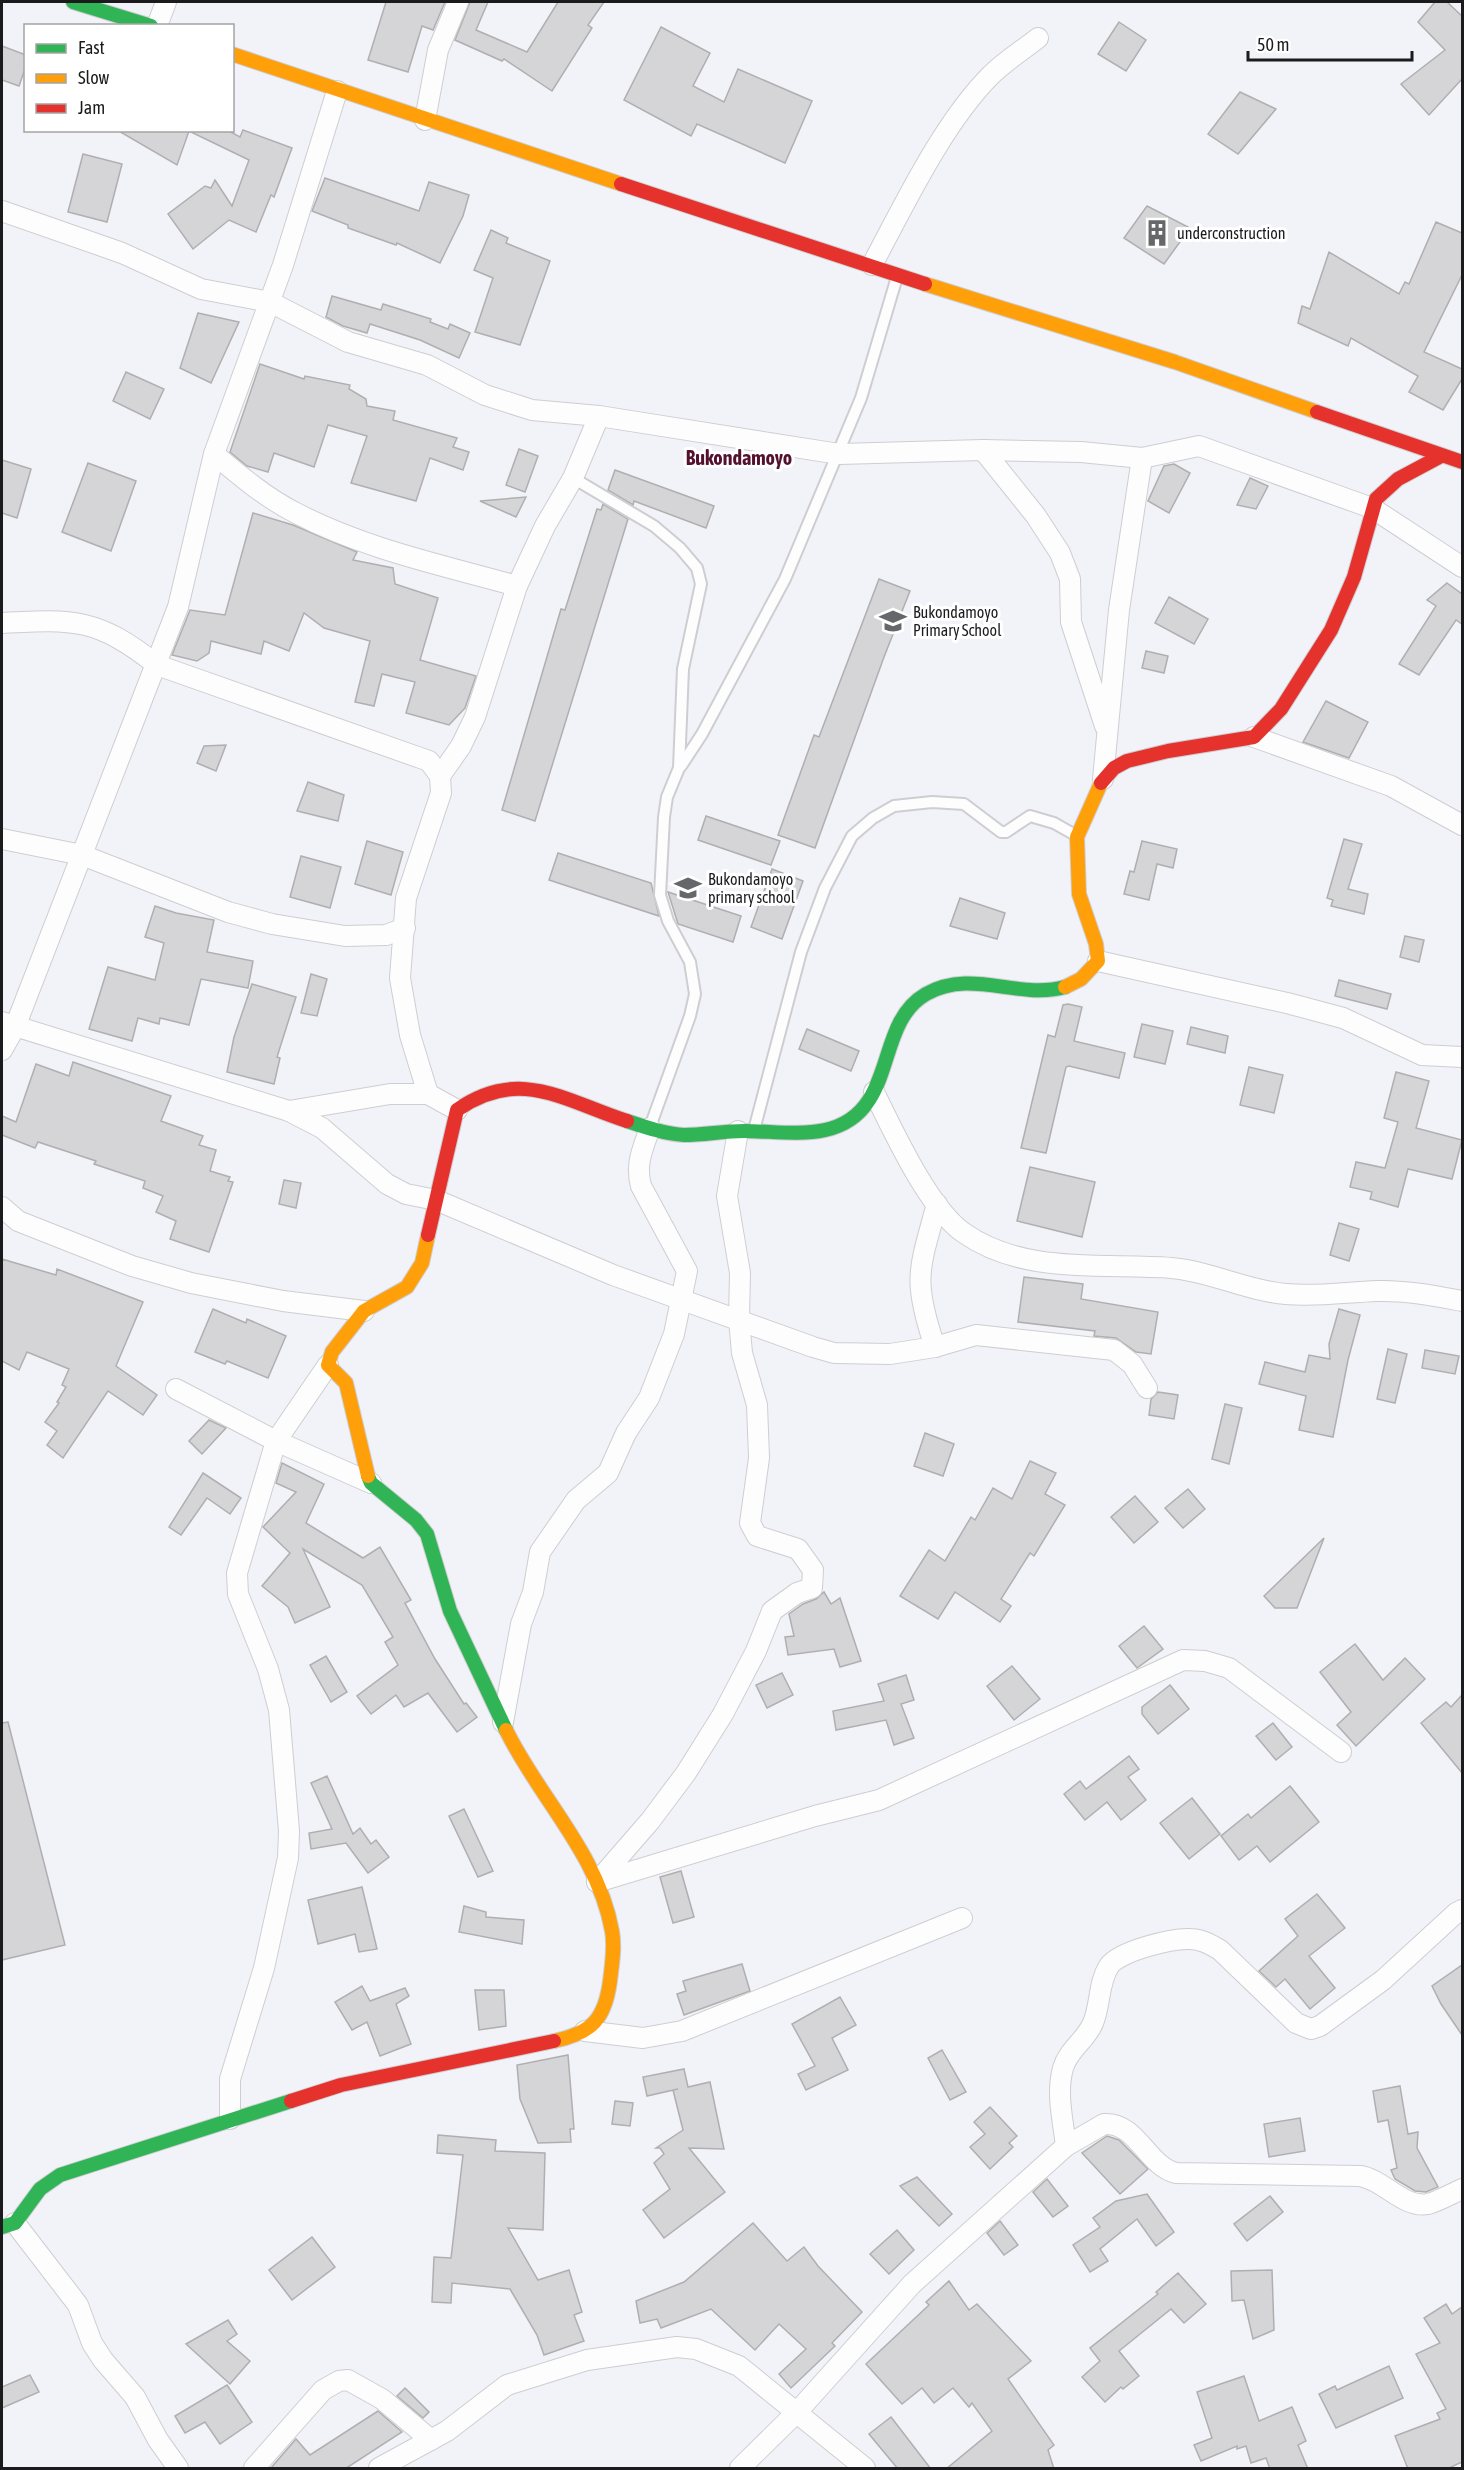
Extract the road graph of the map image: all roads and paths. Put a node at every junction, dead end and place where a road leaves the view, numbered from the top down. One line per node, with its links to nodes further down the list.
1 (73, 2): 4 (street)
2 (166, 2): 5 (street)
3 (458, 2): 9 (street)
4 (144, 24)
5 (158, 24)
6 (1038, 38): 11 (street)
7 (234, 55): 8 (street)
8 (337, 91): 9 (street); 13 (street)
9 (425, 120): 11 (street)
10 (2, 211): 13 (street)
11 (872, 266): 12 (street)
12 (898, 275): 17 (lane); 18 (street)
13 (270, 302): 14 (street); 16 (street)
14 (598, 416): 17 (street); 21 (street)
15 (983, 450): 17 (street); 19 (street); 27 (street)
16 (214, 454): 24 (street); 26 (street)
17 (839, 454): 29 (lane)
18 (1441, 456): 20 (street); 22 (street)
19 (1142, 458): 22 (street); 27 (street)
20 (1462, 462)
21 (573, 478): 24 (street); 29 (lane)
22 (1372, 508): 23 (street); 28 (street)
23 (1462, 567)
24 (517, 586): 30 (street)
25 (2, 623): 26 (street)
26 (157, 665): 30 (street); 35 (street)
27 (1107, 735): 31 (street)
28 (1254, 737): 31 (street); 32 (street)
29 (679, 768): 45 (lane)
30 (440, 776): 36 (street)
31 (1103, 779): 33 (street)
32 (1462, 825)
33 (1077, 837): 37 (street); 46 (lane)
34 (2, 839): 35 (street)
35 (82, 855): 36 (street); 38 (street)
36 (405, 928): 42 (street)
37 (1098, 961): 40 (street); 41 (street)
38 (8, 1024): 39 (street); 44 (street)
39 (2, 1050)
40 (1462, 1057)
41 (874, 1092): 46 (street); 48 (street)
42 (428, 1094): 43 (street); 44 (street)
43 (456, 1110): 45 (street); 47 (street)
44 (289, 1111): 47 (street)
45 (650, 1128): 46 (street); 50 (street)
46 (746, 1131): 53 (street)
47 (436, 1200): 50 (street); 52 (street)
48 (938, 1204): 51 (street); 54 (street)
49 (2, 1207): 52 (street)
50 (680, 1298): 53 (street); 60 (street)
51 (1462, 1301)
52 (364, 1311): 55 (street)
53 (739, 1319): 54 (street); 62 (street)
54 (934, 1347): 56 (street)
55 (328, 1365): 58 (street); 59 (street)
56 (1146, 1388)
57 (176, 1389): 58 (street)
58 (276, 1441): 59 (street); 66 (street)
59 (371, 1483): 60 (street)
60 (503, 1722): 62 (street)
61 (1341, 1752): 62 (street)
62 (597, 1882): 65 (street)
63 (1462, 1910): 67 (street)
64 (962, 1918): 65 (street)
65 (585, 2031): 66 (street)
66 (230, 2119): 69 (street)
67 (1066, 2146): 68 (street); 70 (street)
68 (1462, 2189)
69 (8, 2225): 72 (street)
70 (797, 2412): 71 (street); 75 (street); 76 (street)
71 (431, 2440): 73 (street); 74 (street)
72 (178, 2469)
73 (254, 2469)
74 (379, 2469)
75 (740, 2469)
76 (865, 2469)

